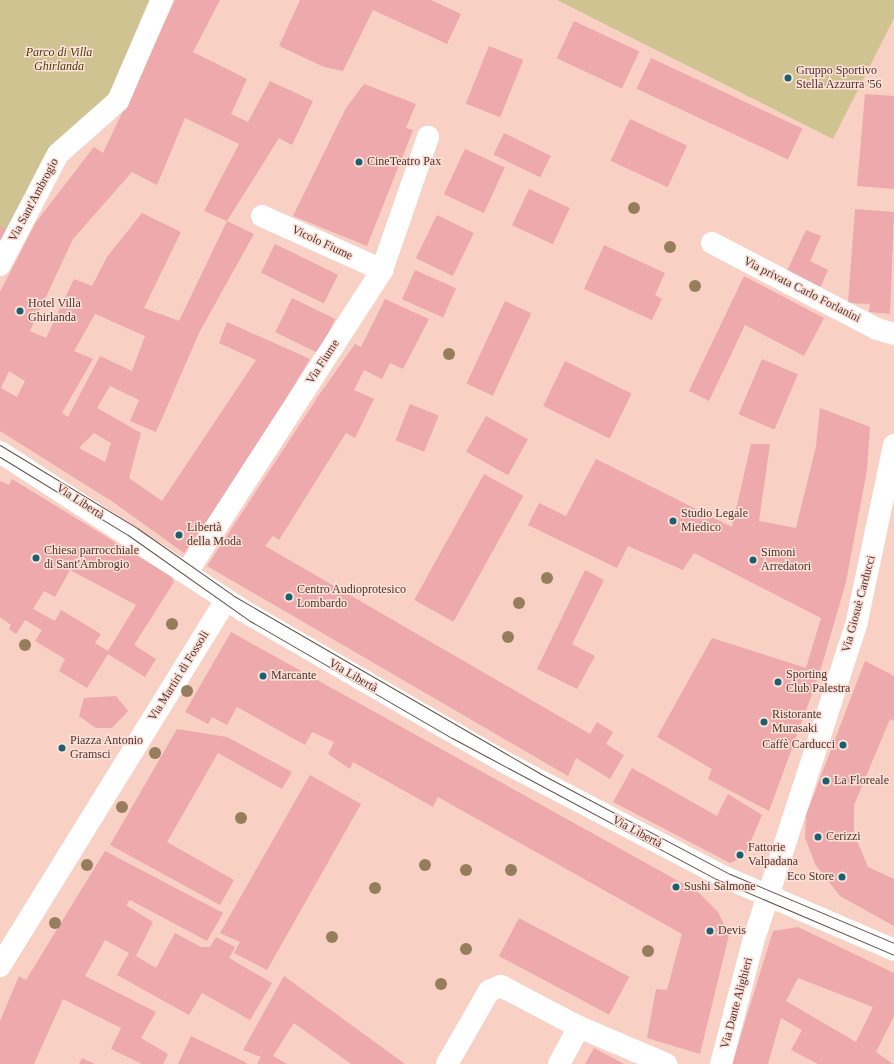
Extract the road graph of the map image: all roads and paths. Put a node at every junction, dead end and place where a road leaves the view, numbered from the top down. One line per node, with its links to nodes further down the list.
1 (162, 0): 5 (street, Via Sant'Ambrogio)
2 (428, 137): 6 (street, Via Fiume)
3 (262, 216): 6 (street, Vicolo Fiume)
4 (712, 243): 7 (street, Via privata Carlo Forlanini)
5 (0, 265)
6 (382, 270): 10 (street, Via Fiume)
7 (894, 334)
8 (894, 445): 12 (street, Via Giosuè Carducci)
9 (0, 452): 10 (street, Via Libertà)
10 (187, 572): 11 (street, Via Libertà)
11 (226, 600): 12 (street, Via Libertà); 14 (street, Via Martiri di Fossoli)
12 (768, 896): 13 (street, Via Libertà); 19 (street, Via Dante Alighieri)
13 (894, 950)
14 (0, 966)
15 (579, 1027): 16 (street); 17 (street); 18 (street)
16 (447, 1064)
17 (559, 1064)
18 (666, 1064)
19 (720, 1064)

